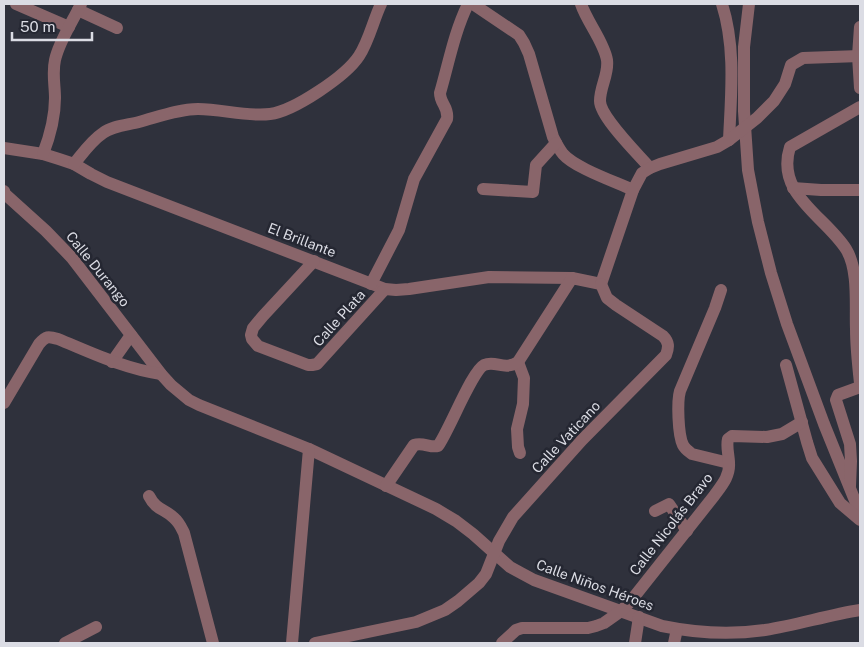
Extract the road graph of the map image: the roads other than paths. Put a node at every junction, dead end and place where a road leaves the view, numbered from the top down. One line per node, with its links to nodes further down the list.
1 (16, 4): 9 (street)
2 (381, 4): 19 (street)
3 (468, 4): 28 (street)
4 (473, 4): 16 (street)
5 (581, 4): 20 (street)
6 (722, 4): 15 (street)
7 (749, 4): 45 (street)
8 (80, 7): 9 (street); 11 (street)
9 (69, 27): 18 (street)
10 (860, 27): 12 (street)
11 (117, 28)
12 (859, 56): 13 (street); 15 (street)
13 (860, 88)
14 (860, 107): 21 (street)
15 (733, 137): 20 (street)
16 (556, 143): 22 (street); 23 (street)
17 (4, 148): 18 (street, El Brillante)
18 (43, 154): 19 (street, El Brillante)
19 (74, 164): 26 (street, El Brillante)
20 (650, 168): 23 (street)
21 (793, 188): 24 (street); 37 (street)
22 (483, 189)
23 (634, 190): 29 (street)
24 (860, 190)
25 (4, 191): 32 (street, Calle Durango)
26 (314, 261): 28 (street, El Brillante); 30 (street, Calle Plata)
27 (572, 278): 29 (street, El Brillante); 30 (street, El Brillante); 34 (street)
28 (371, 284): 30 (street, El Brillante)
29 (601, 284): 51 (street, Calle Vaticano)
30 (386, 289)
31 (721, 290): 43 (street)
32 (131, 335): 33 (street); 36 (street, Calle Durango)
33 (112, 362): 36 (street); 39 (street)
34 (518, 362): 42 (street); 44 (street)
35 (786, 365): 40 (street)
36 (161, 374): 41 (street, Calle Niños Héroes)
37 (860, 383)
38 (860, 387): 45 (street)
39 (4, 403)
40 (802, 422): 43 (street, Calle Nicolás Bravo); 49 (street)
41 (309, 449): 44 (street, Calle Niños Héroes); 60 (street)
42 (520, 453)
43 (729, 463): 50 (street, Calle Nicolás Bravo)
44 (386, 486): 51 (street, Calle Niños Héroes)
45 (850, 490): 48 (street)
46 (149, 496): 59 (street)
47 (655, 511): 50 (street)
48 (860, 513)
49 (860, 520)
50 (687, 530): 53 (street, Calle Nicolás Bravo)
51 (494, 553): 53 (street, Calle Niños Héroes); 61 (street, Calle Vaticano)
52 (860, 610): 57 (street, Calle Niños Héroes)
53 (621, 611): 54 (street, Calle Niños Héroes); 62 (street, Calle Nicolás Bravo)
54 (639, 618): 56 (street, Calle Niños Héroes); 63 (street)
55 (96, 627): 58 (street)
56 (677, 629): 57 (street, Calle Niños Héroes); 64 (street)
57 (727, 633): 65 (street)
58 (65, 643)
59 (213, 643)
60 (292, 643)
61 (315, 643)
62 (502, 643)
63 (635, 643)
64 (674, 643)
65 (736, 643)

